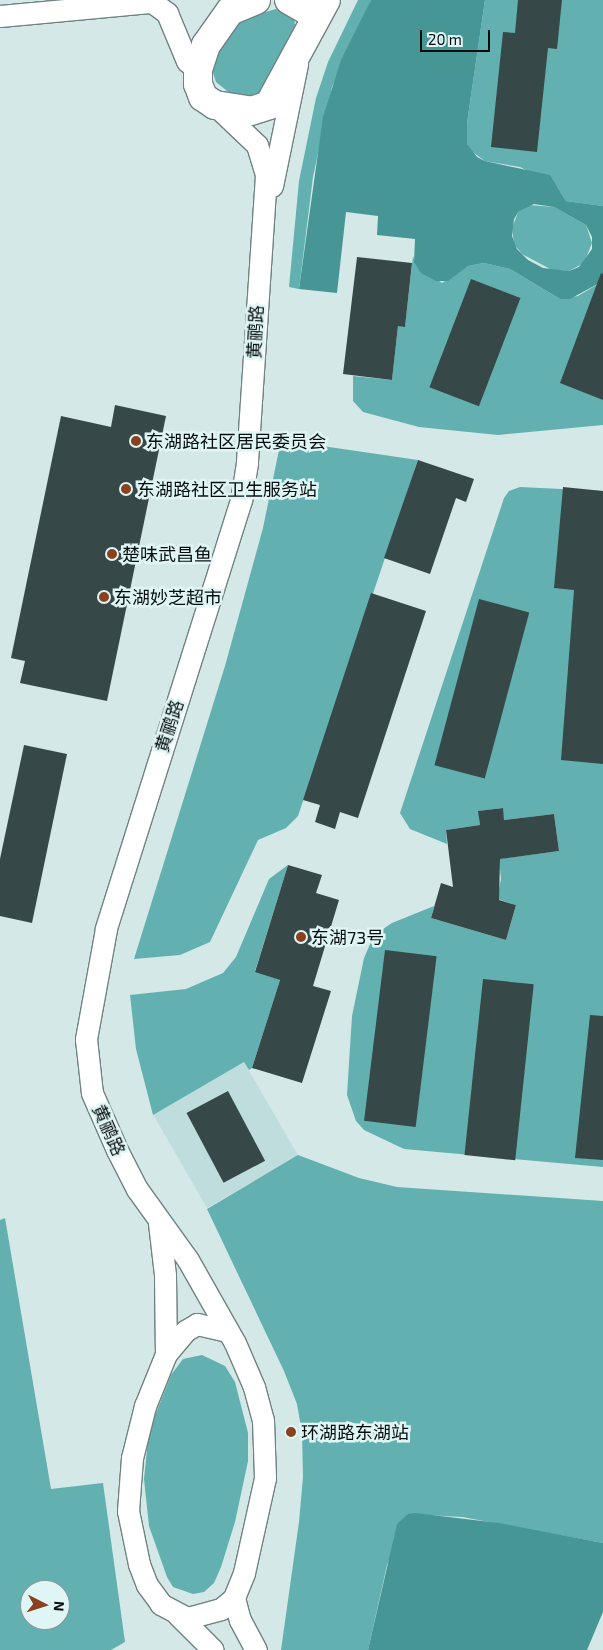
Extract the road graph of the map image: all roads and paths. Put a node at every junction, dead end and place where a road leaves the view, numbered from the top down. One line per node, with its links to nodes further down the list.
1 (256, 0): 6 (street, 黄鹂路)
2 (293, 0): 3 (street, 黄鹂路)
3 (322, 8): 5 (street, 黄鹂路)
4 (0, 16): 6 (street)
5 (300, 52): 7 (street, 黄鹂路); 8 (street, 黄鹂路)
6 (198, 70): 7 (street, 黄鹂路)
7 (215, 105): 8 (street, 黄鹂路)
8 (265, 213): 9 (street, 黄鹂路)
9 (159, 1222): 10 (street, 黄鹂路); 11 (street)
10 (228, 1331): 11 (street); 12 (street, 黄鹂路)
11 (166, 1354): 13 (street)
12 (234, 1598): 13 (street); 15 (street)
13 (178, 1616): 14 (street)
14 (213, 1650)
15 (256, 1650)

